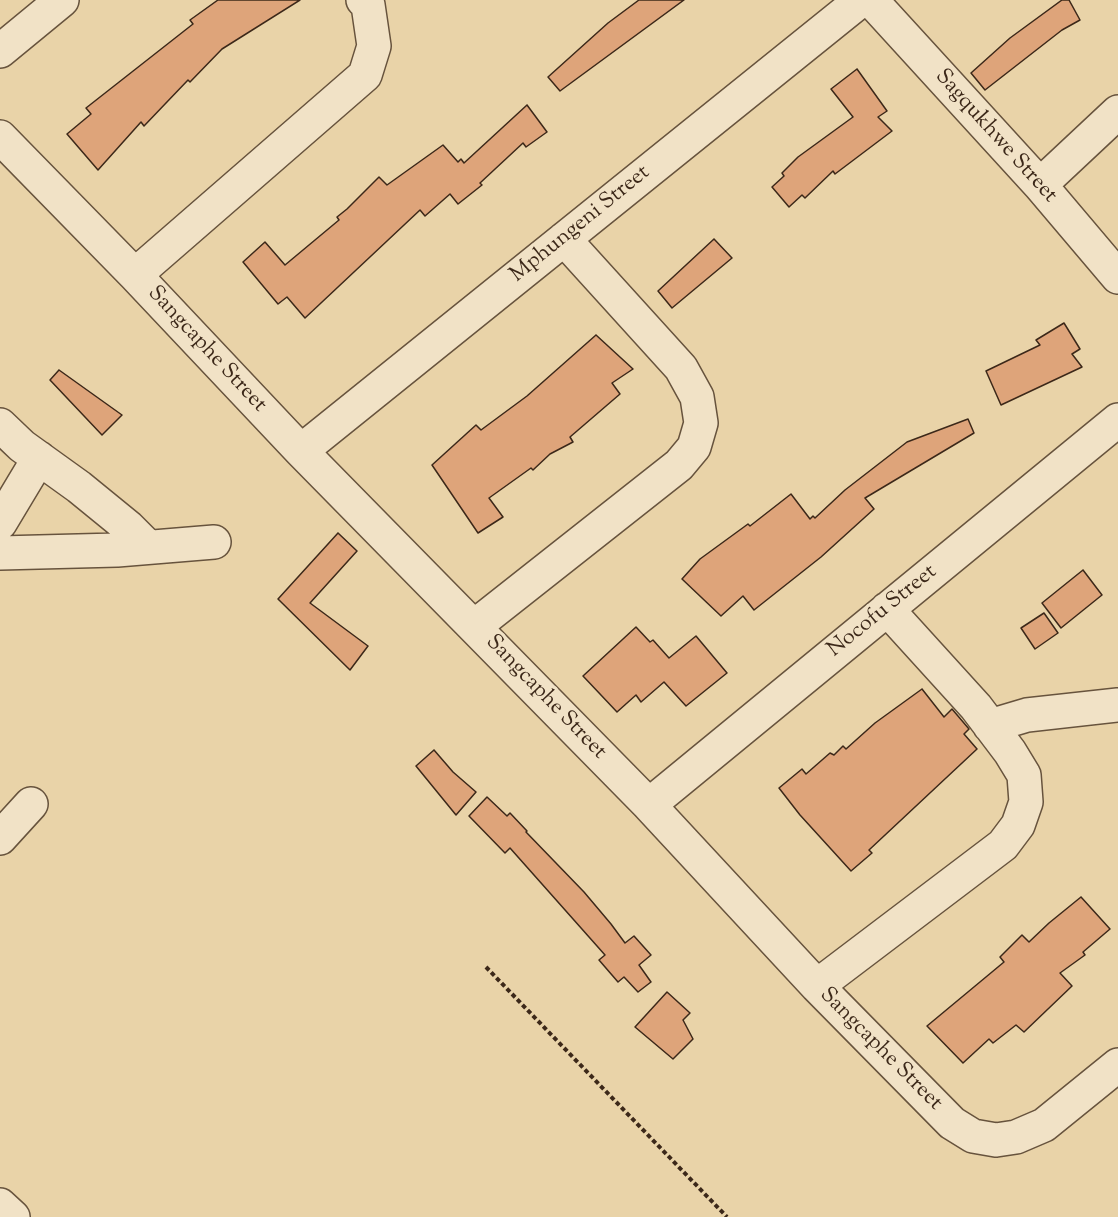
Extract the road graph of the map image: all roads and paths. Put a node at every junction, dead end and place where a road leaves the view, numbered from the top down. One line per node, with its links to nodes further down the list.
1 (62, 0): 5 (street)
2 (363, 0): 10 (street)
3 (861, 0): 9 (street, Mphungeni Street)
4 (871, 0): 8 (street, Sagqukhwe Street)
5 (0, 51)
6 (1118, 112): 8 (street)
7 (0, 137): 10 (street, Sangcaphe Street)
8 (1040, 185): 11 (street, Sagqukhwe Street)
9 (564, 239): 14 (street, Mphungeni Street); 21 (street)
10 (135, 275): 14 (street, Sangcaphe Street)
11 (1118, 277)
12 (1118, 420): 20 (street, Nocofu Street)
13 (0, 424): 15 (street)
14 (301, 451): 21 (street, Sangcaphe Street)
15 (39, 458): 16 (street); 18 (street)
16 (0, 523)
17 (213, 542): 18 (street)
18 (148, 547): 19 (street)
19 (0, 553)
20 (887, 609): 23 (street); 25 (street, Nocofu Street)
21 (475, 626): 25 (street, Sangcaphe Street)
22 (1118, 705): 23 (street)
23 (990, 726): 28 (street)
24 (31, 804): 26 (street)
25 (649, 805): 28 (street, Sangcaphe Street)
26 (0, 838)
27 (486, 967): 32 (path)
28 (817, 986): 29 (street, Sangcaphe Street)
29 (1118, 1065)
30 (0, 1205): 31 (street)
31 (13, 1217)
32 (727, 1217)

